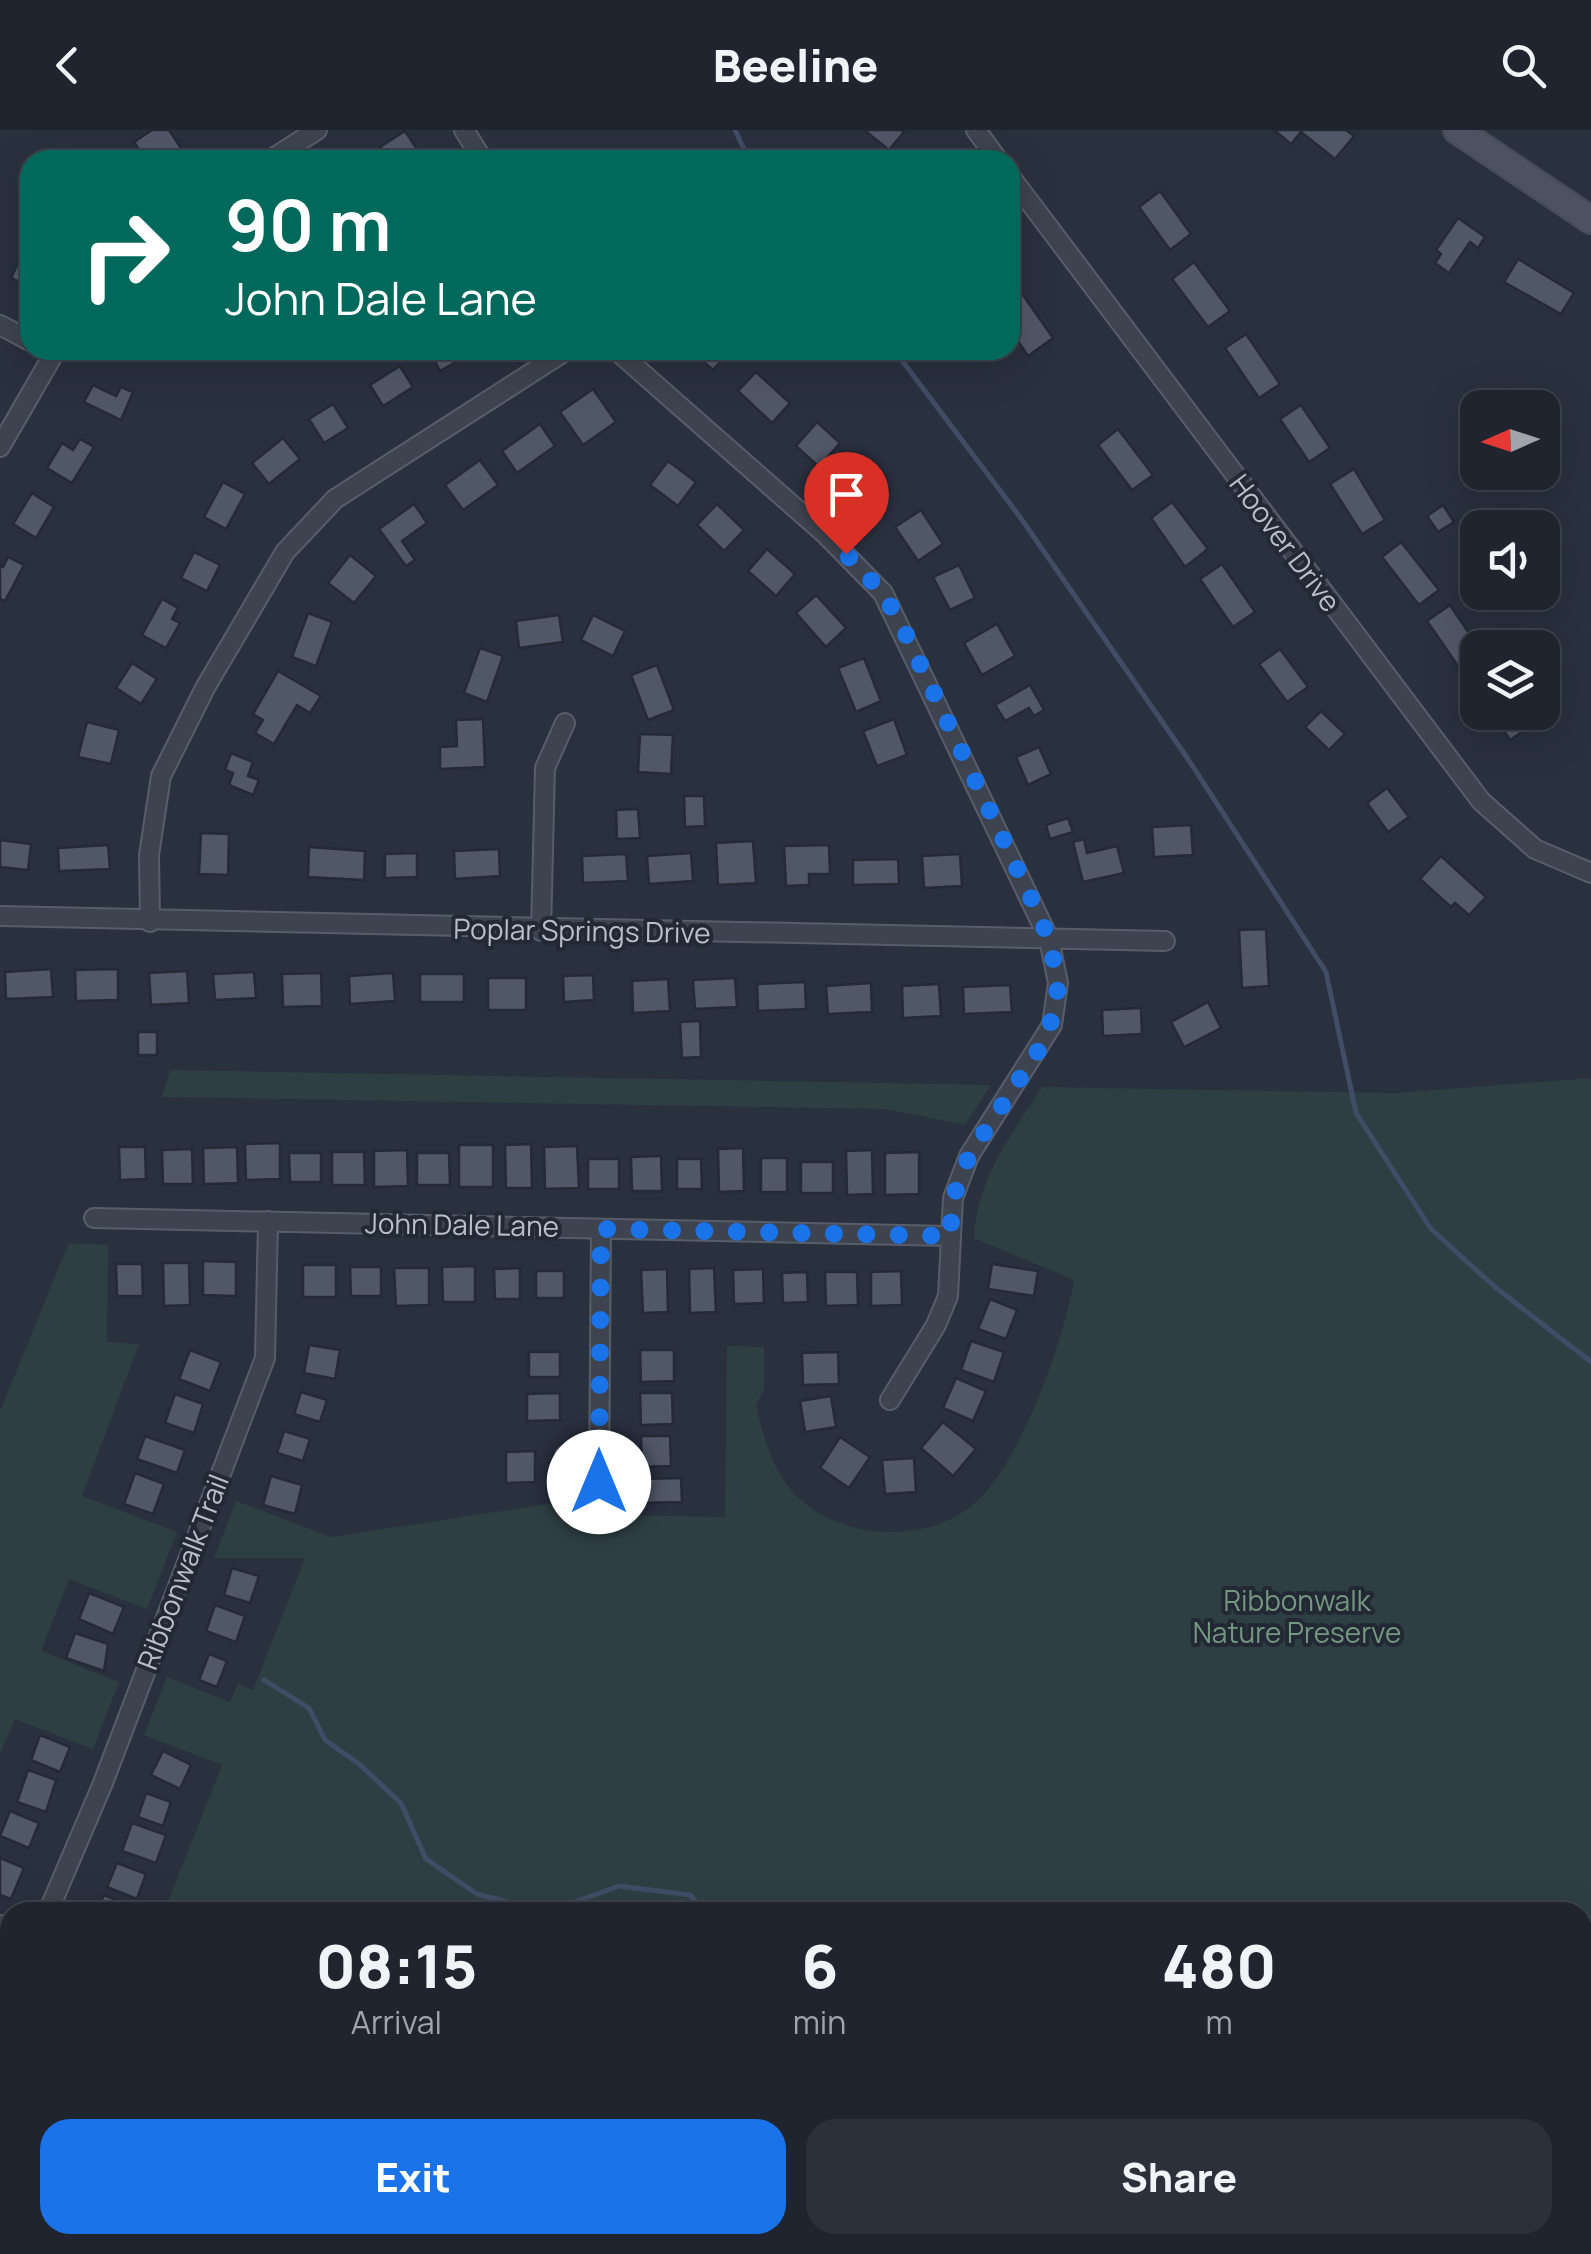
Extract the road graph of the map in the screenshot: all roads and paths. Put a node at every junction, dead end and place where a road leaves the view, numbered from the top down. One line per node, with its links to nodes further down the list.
1 (317, 130): 3 (street)
2 (1458, 130): 5 (main road)
3 (286, 150)
4 (1020, 189): 11 (street, Hoover Drive)
5 (1591, 220)
6 (48, 360): 9 (street)
7 (551, 360): 13 (street)
8 (627, 360): 15 (street)
9 (0, 447)
10 (565, 723): 14 (street)
11 (1591, 873)
12 (0, 916): 13 (street, Poplar Springs Drive)
13 (150, 922): 14 (street, Poplar Springs Drive)
14 (541, 931): 15 (street, Poplar Springs Drive)
15 (1049, 939): 16 (street, Poplar Springs Drive); 20 (street)
16 (1165, 941)
17 (94, 1218): 18 (street, John Dale Lane)
18 (268, 1221): 19 (street, John Dale Lane); 25 (street, Ribbonwalk Trail)
19 (601, 1229): 20 (street, John Dale Lane); 23 (street)
20 (950, 1236): 21 (street)
21 (890, 1400)
22 (565, 1456): 23 (street)
23 (599, 1456): 24 (street)
24 (599, 1482)
25 (52, 1902)

